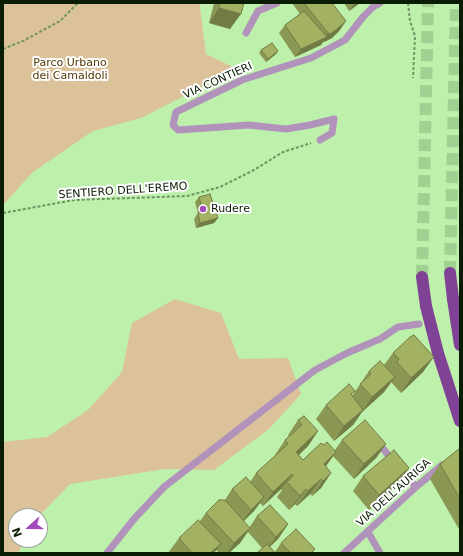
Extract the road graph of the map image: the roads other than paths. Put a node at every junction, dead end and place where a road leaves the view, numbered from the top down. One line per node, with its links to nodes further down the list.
1 (277, 3): 3 (lane)
2 (380, 3): 4 (lane, VIA CONTIERI)
3 (246, 33)
4 (320, 140)
5 (450, 273): 8 (highway, bridge)
6 (422, 277): 9 (highway, bridge)
7 (419, 324): 14 (lane)
8 (460, 345)
9 (460, 421)
10 (371, 434): 12 (lane)
11 (449, 460): 12 (lane, VIA DELL'AURIGA)
12 (416, 487): 13 (lane, VIA DELL'AURIGA)
13 (368, 532): 15 (lane, VIA DELL'AURIGA); 16 (lane)
14 (107, 553)
15 (344, 553)
16 (380, 553)

